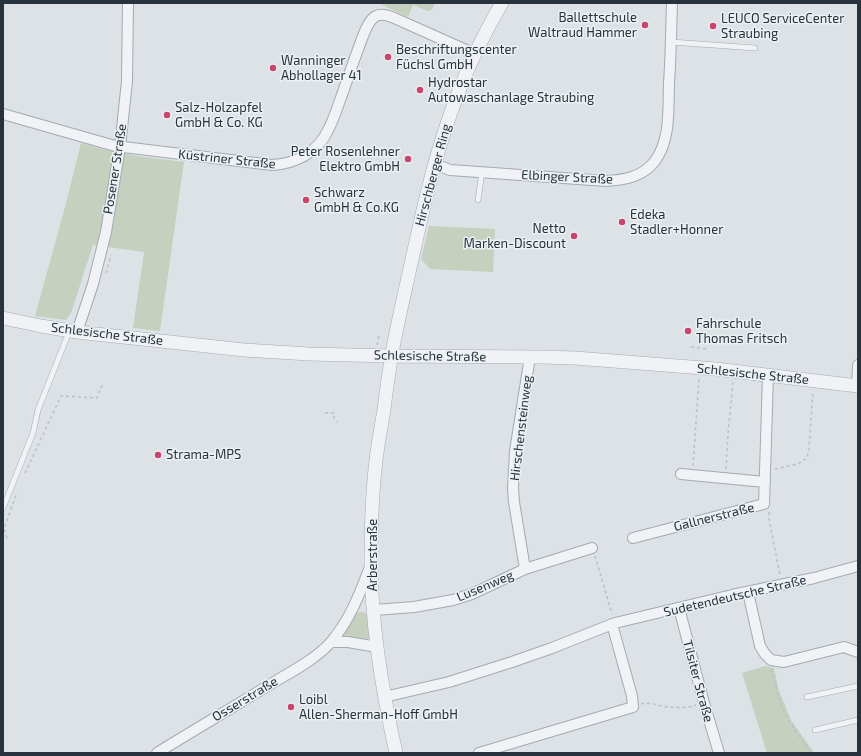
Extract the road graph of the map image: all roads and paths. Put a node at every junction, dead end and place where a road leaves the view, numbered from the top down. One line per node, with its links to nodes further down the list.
1 (128, 3): 8 (street, Posener Straße)
2 (502, 3): 6 (street, Hirschberger Ring)
3 (672, 3): 4 (street, Elbinger Straße)
4 (671, 42): 5 (lane); 10 (street, Elbinger Straße)
5 (755, 48)
6 (475, 54): 8 (street, Küstriner Straße); 9 (street, Hirschberger Ring)
7 (3, 114): 8 (street, Küstriner Straße)
8 (120, 147): 13 (street, Posener Straße)
9 (434, 164): 10 (street, Elbinger Straße); 18 (street, Hirschberger Ring)
10 (482, 172): 11 (lane)
11 (478, 200)
12 (3, 318): 13 (street, Schlesische Straße)
13 (73, 331): 18 (street, Schlesische Straße); 37 (lane)
14 (379, 335): 15 (path)
15 (377, 346)
16 (691, 347): 17 (path)
17 (708, 348)
18 (392, 356): 19 (street, Schlesische Straße); 41 (street, Arberstraße)
19 (529, 357): 22 (street, Schlesische Straße); 43 (street, Hirschensteinweg)
20 (858, 365): 25 (street)
21 (699, 375): 32 (path)
22 (768, 375): 25 (street, Schlesische Straße); 29 (street, Gallnerstraße)
23 (733, 378): 33 (path)
24 (102, 385): 30 (path)
25 (857, 386)
26 (814, 388): 29 (path)
27 (325, 413): 28 (path)
28 (337, 422)
29 (765, 471): 34 (street, Gallnerstraße)
30 (25, 474)
31 (681, 474): 32 (street)
32 (692, 476): 33 (street)
33 (726, 478): 34 (street)
34 (765, 482): 39 (street, Gallnerstraße)
35 (17, 494): 38 (path)
36 (769, 507): 44 (path)
37 (3, 508)
38 (7, 538)
39 (633, 538)
40 (592, 548): 43 (street, Lusenweg); 48 (path)
41 (371, 563): 47 (street, Arberstraße); 49 (street, Osserstraße)
42 (858, 566): 44 (street, Sudetendeutsche Straße)
43 (525, 569): 47 (street, Lusenweg)
44 (781, 585): 45 (street, Sudetendeutsche Straße)
45 (748, 592): 46 (street, Sudetendeutsche Straße); 52 (street)
46 (679, 608): 48 (street, Sudetendeutsche Straße); 56 (street, Tilsiter Straße)
47 (374, 610): 50 (street, Arberstraße)
48 (614, 624): 54 (street, Sudetendeutsche Straße); 57 (street)
49 (331, 642): 50 (street); 60 (street, Osserstraße)
50 (377, 647): 54 (street, Arberstraße)
51 (858, 652): 52 (street)
52 (771, 660): 64 (path)
53 (858, 686): 55 (lane)
54 (384, 697): 61 (street, Arberstraße)
55 (807, 697)
56 (704, 703): 57 (path); 63 (street, Tilsiter Straße)
57 (633, 707): 62 (street)
58 (858, 720): 59 (lane)
59 (815, 730)
60 (157, 753)
61 (396, 753)
62 (479, 753)
63 (719, 753)
64 (812, 753)

